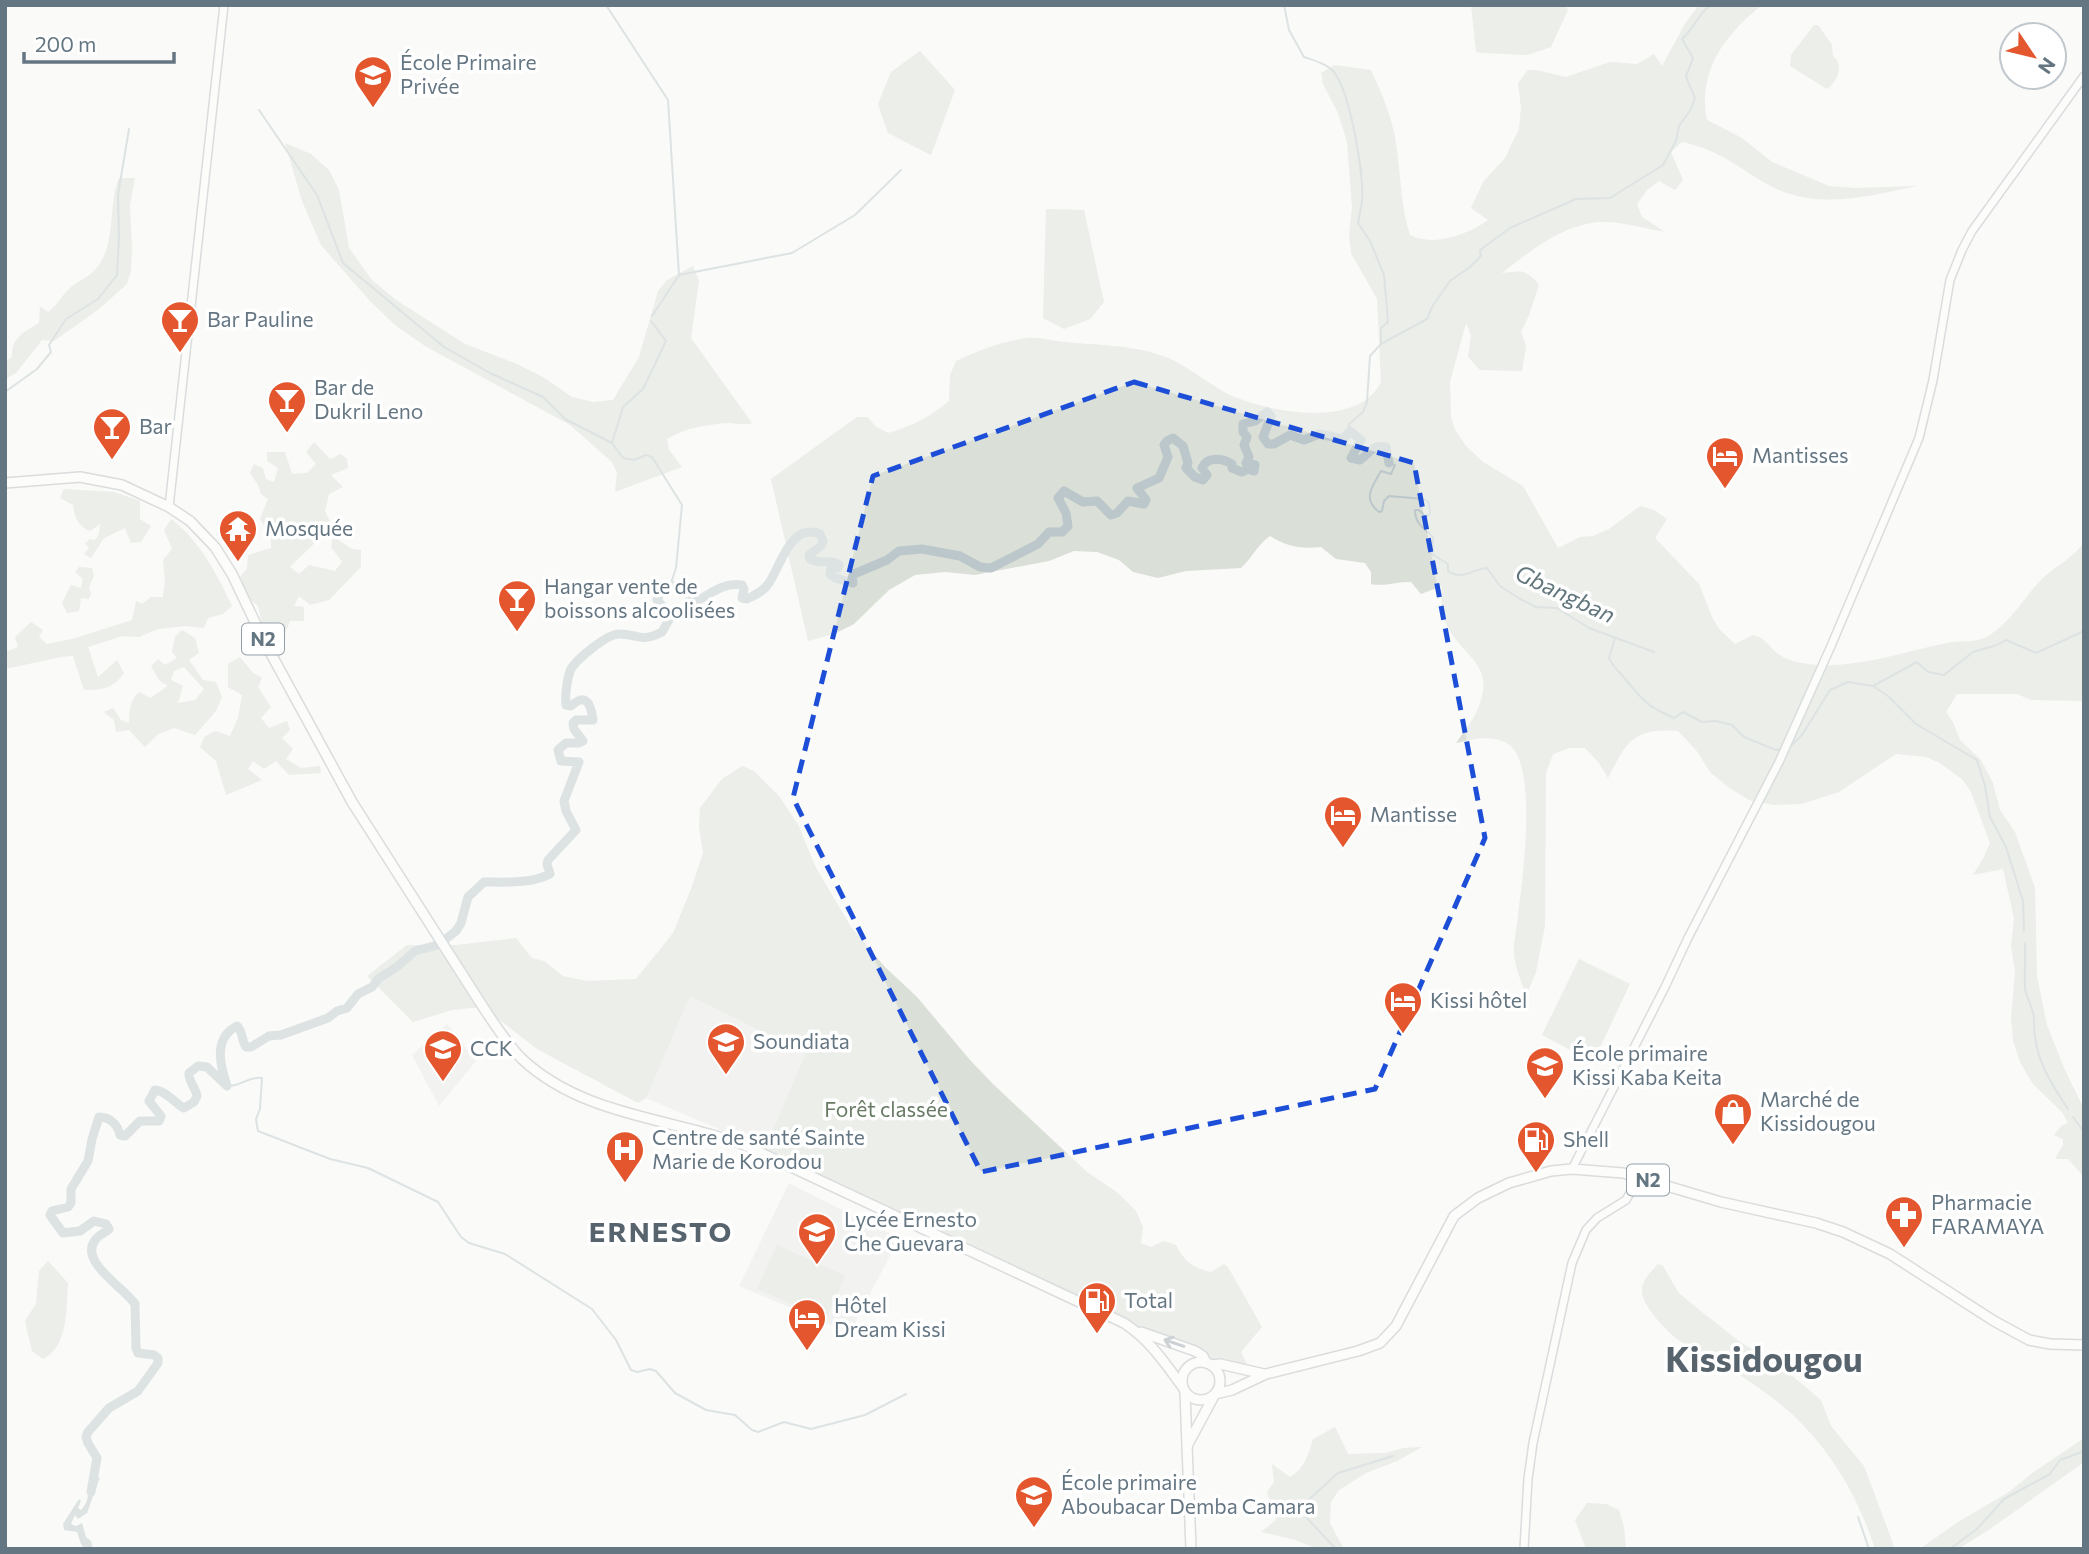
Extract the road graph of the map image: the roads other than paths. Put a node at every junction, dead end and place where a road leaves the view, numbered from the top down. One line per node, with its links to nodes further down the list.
1 (224, 5): 4 (street)
2 (2084, 76): 5 (street)
3 (5, 483): 4 (highway, N2)
4 (169, 507): 7 (highway, N2)
5 (1572, 1169): 6 (highway, N2); 10 (highway, N2)
6 (1639, 1177): 8 (highway, N2); 15 (street)
7 (1136, 1331): 9 (highway, N2, one-way to 7); 11 (highway, N2)
8 (2084, 1345)
9 (1209, 1364): 10 (highway, N2); 11 (highway); 12 (highway)
10 (1266, 1374): 12 (highway, N2)
11 (1184, 1389): 12 (highway); 13 (highway)
12 (1215, 1394): 13 (highway)
13 (1187, 1446): 14 (highway)
14 (1191, 1549)
15 (1524, 1549)

